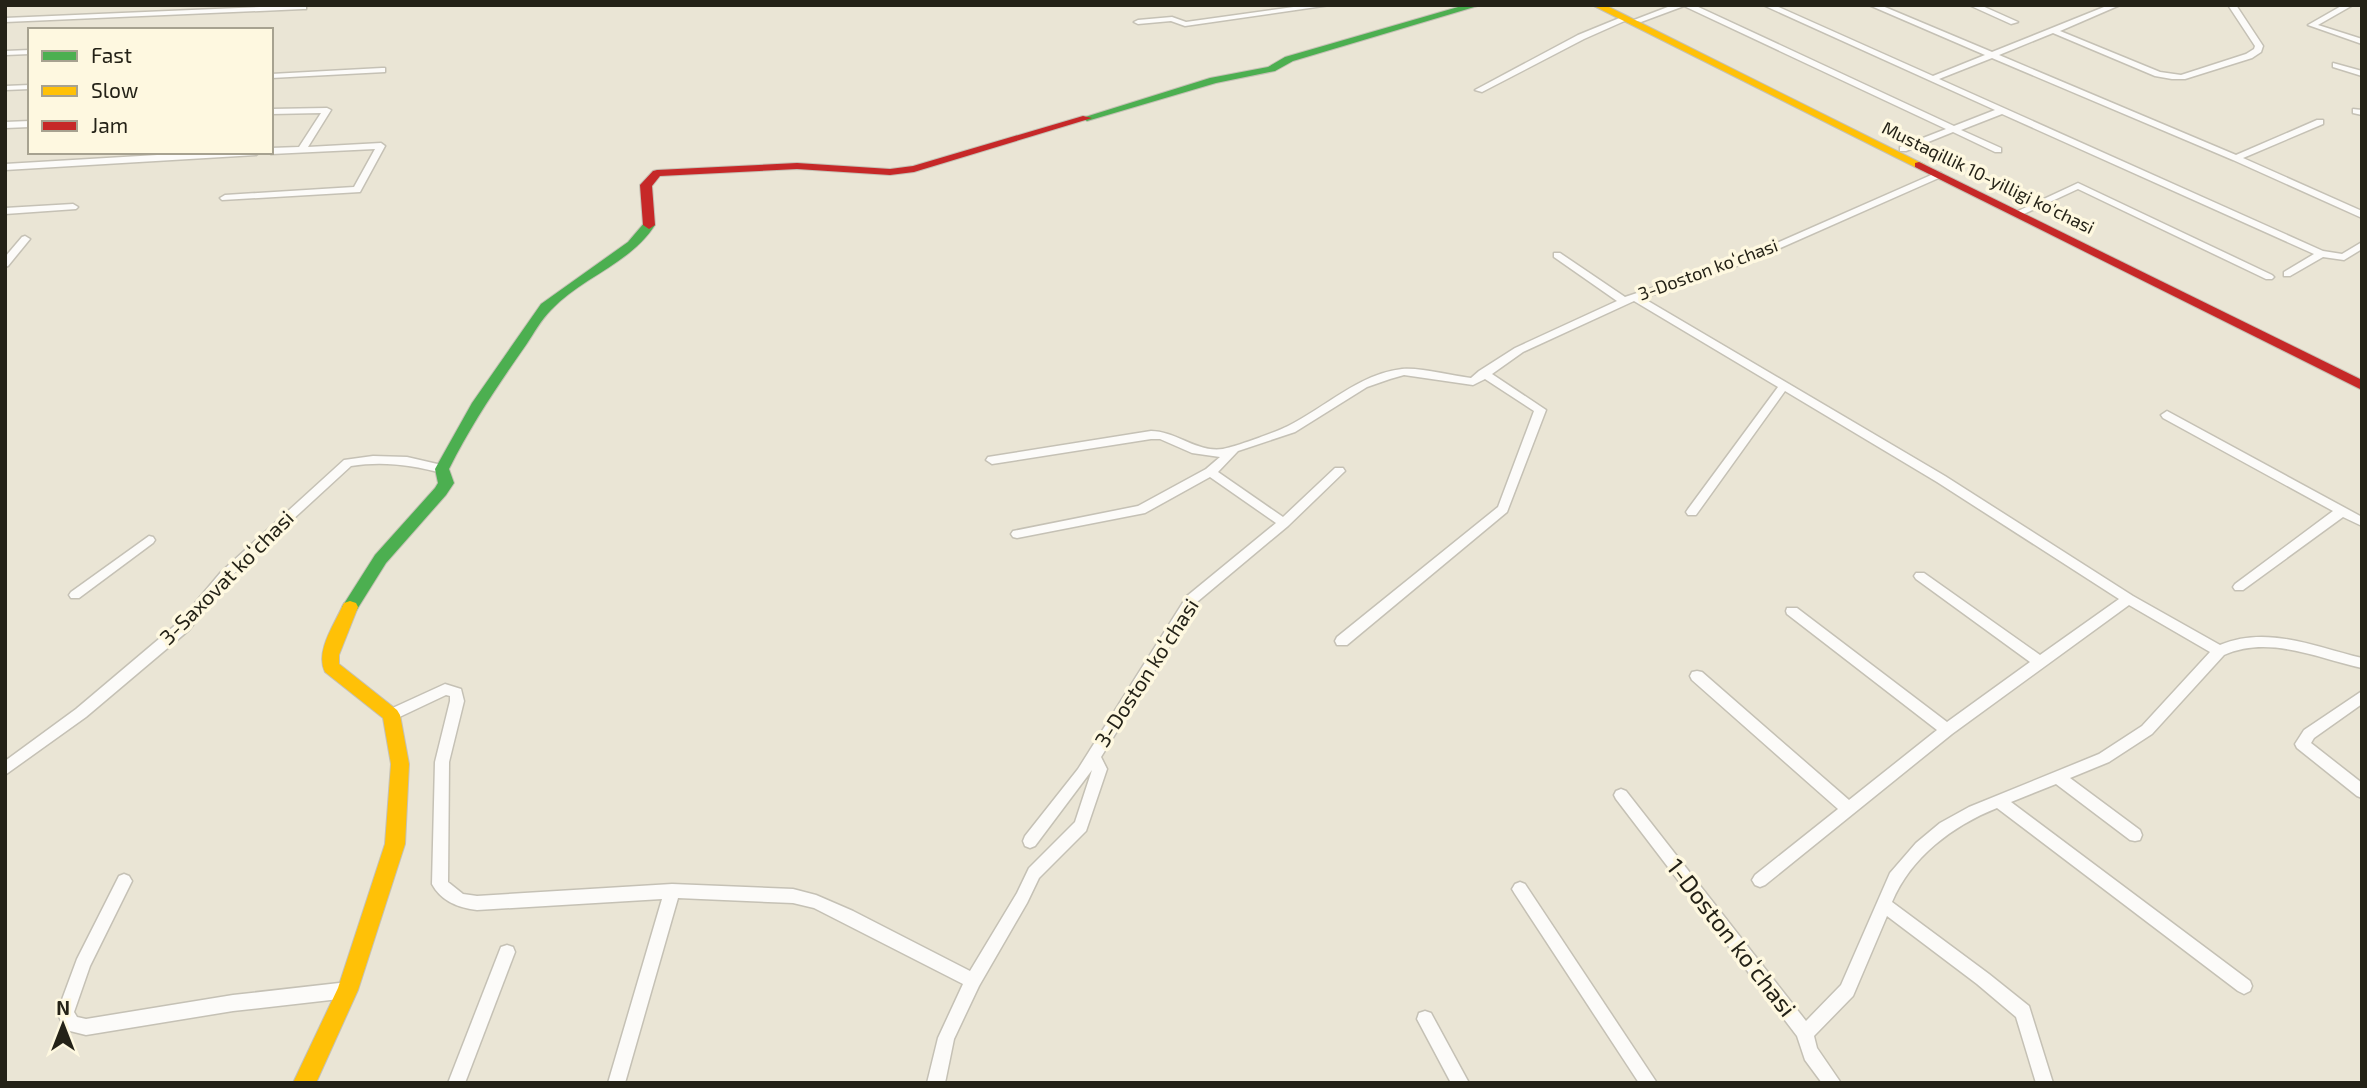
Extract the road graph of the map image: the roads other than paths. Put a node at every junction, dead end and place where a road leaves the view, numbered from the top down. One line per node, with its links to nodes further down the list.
1 (1326, 5): 16 (street)
2 (1475, 5): 65 (street)
3 (1597, 5): 15 (street, Mustaqillik 10-yilligi ko'chasi)
4 (1609, 5): 15 (street, Mustaqillik 10-yilligi ko'chasi)
5 (1681, 5): 15 (street)
6 (1687, 5): 36 (street)
7 (1767, 5): 27 (street)
8 (1873, 5): 22 (street)
9 (1973, 5): 17 (street)
10 (2116, 5): 18 (street)
11 (2232, 5): 18 (street)
12 (2349, 5): 19 (street)
13 (303, 7): 14 (street)
14 (5, 20)
15 (1632, 20): 30 (street); 37 (street, Mustaqillik 10-yilligi ko'chasi); 44 (street, Mustaqillik 10-yilligi ko'chasi)
16 (1138, 22)
17 (2014, 22)
18 (2054, 31): 22 (street)
19 (2362, 42)
20 (28, 52): 21 (street)
21 (5, 54)
22 (1991, 55): 27 (street); 42 (street)
23 (2336, 65): 25 (street)
24 (382, 71): 26 (street)
25 (2362, 74)
26 (273, 76)
27 (1931, 80): 31 (street)
28 (28, 87): 29 (street)
29 (5, 88)
30 (1479, 90)
31 (2001, 111): 36 (street); 52 (street)
32 (273, 112): 38 (street)
33 (2320, 122): 42 (street)
34 (28, 124): 35 (street)
35 (5, 125)
36 (1953, 129): 37 (street); 39 (street)
37 (1903, 149): 48 (street, Mustaqillik 10-yilligi ko'chasi)
38 (302, 150): 40 (street); 45 (street)
39 (1998, 150)
40 (273, 151)
41 (223, 154): 43 (street)
42 (2236, 158): 49 (street)
43 (5, 167)
44 (1938, 174): 57 (street, 3-Doston koʻchasi); 60 (street, Mustaqillik 10-yilligi ko'chasi)
45 (225, 198)
46 (73, 207): 47 (street)
47 (5, 211)
48 (2023, 211): 56 (street); 59 (street, Mustaqillik 10-yilligi ko'chasi)
49 (2362, 215)
50 (25, 239): 54 (street)
51 (2362, 245): 52 (street)
52 (2321, 254): 55 (street)
53 (1557, 255): 57 (street)
54 (5, 264)
55 (2287, 274)
56 (2269, 277)
57 (1629, 299): 58 (street, 3-Doston koʻchasi); 61 (street)
58 (1483, 373): 63 (street, 3-Doston koʻchasi); 79 (street)
59 (2362, 375)
60 (2362, 386)
61 (1783, 387): 69 (street); 77 (street)
62 (2167, 415): 68 (street)
63 (1233, 451): 64 (street, 3-Doston koʻchasi); 67 (street, 3-Doston koʻchasi)
64 (992, 460)
65 (442, 469): 85 (street); 88 (street, 3-Saxovat koʻchasi)
66 (1339, 471): 71 (street, 3-Doston koʻchasi)
67 (1210, 472): 71 (street); 72 (street, 3-Doston koʻchasi)
68 (2342, 511): 70 (street); 75 (street)
69 (1692, 512)
70 (2362, 522)
71 (1284, 523): 87 (street, 3-Doston koʻchasi)
72 (1017, 534)
73 (149, 540): 76 (street)
74 (1920, 576): 81 (street)
75 (2239, 587)
76 (75, 595)
77 (2128, 598): 80 (street); 81 (street)
78 (1793, 611): 86 (street)
79 (1342, 641)
80 (2219, 651): 82 (street); 89 (street)
81 (2041, 663): 86 (street)
82 (2362, 663)
83 (1697, 677): 93 (street)
84 (2362, 696): 90 (street)
85 (391, 715): 99 (street); 104 (street)
86 (1947, 730): 93 (street)
87 (1093, 757): 95 (street, 3-Doston koʻchasi); 102 (street)
88 (5, 769)
89 (2058, 776): 92 (street); 94 (street)
90 (2362, 792)
91 (1621, 795): 106 (street, 1-Doston koʻchasi)
92 (1998, 800): 100 (street); 103 (street)
93 (1847, 808): 96 (street)
94 (2134, 835)
95 (1030, 841)
96 (1760, 880)
97 (124, 881): 104 (street)
98 (1520, 889): 112 (street)
99 (673, 891): 102 (street); 109 (street)
100 (1883, 904): 106 (street); 114 (street)
101 (508, 952): 108 (street)
102 (973, 981): 110 (street)
103 (2244, 986)
104 (348, 990): 107 (street)
105 (1425, 1019): 111 (street)
106 (1805, 1033): 113 (street, 1-Doston koʻchasi)
107 (304, 1083)
108 (456, 1083)
109 (616, 1083)
110 (936, 1083)
111 (1461, 1083)
112 (1649, 1083)
113 (1833, 1083)
114 (2045, 1083)

